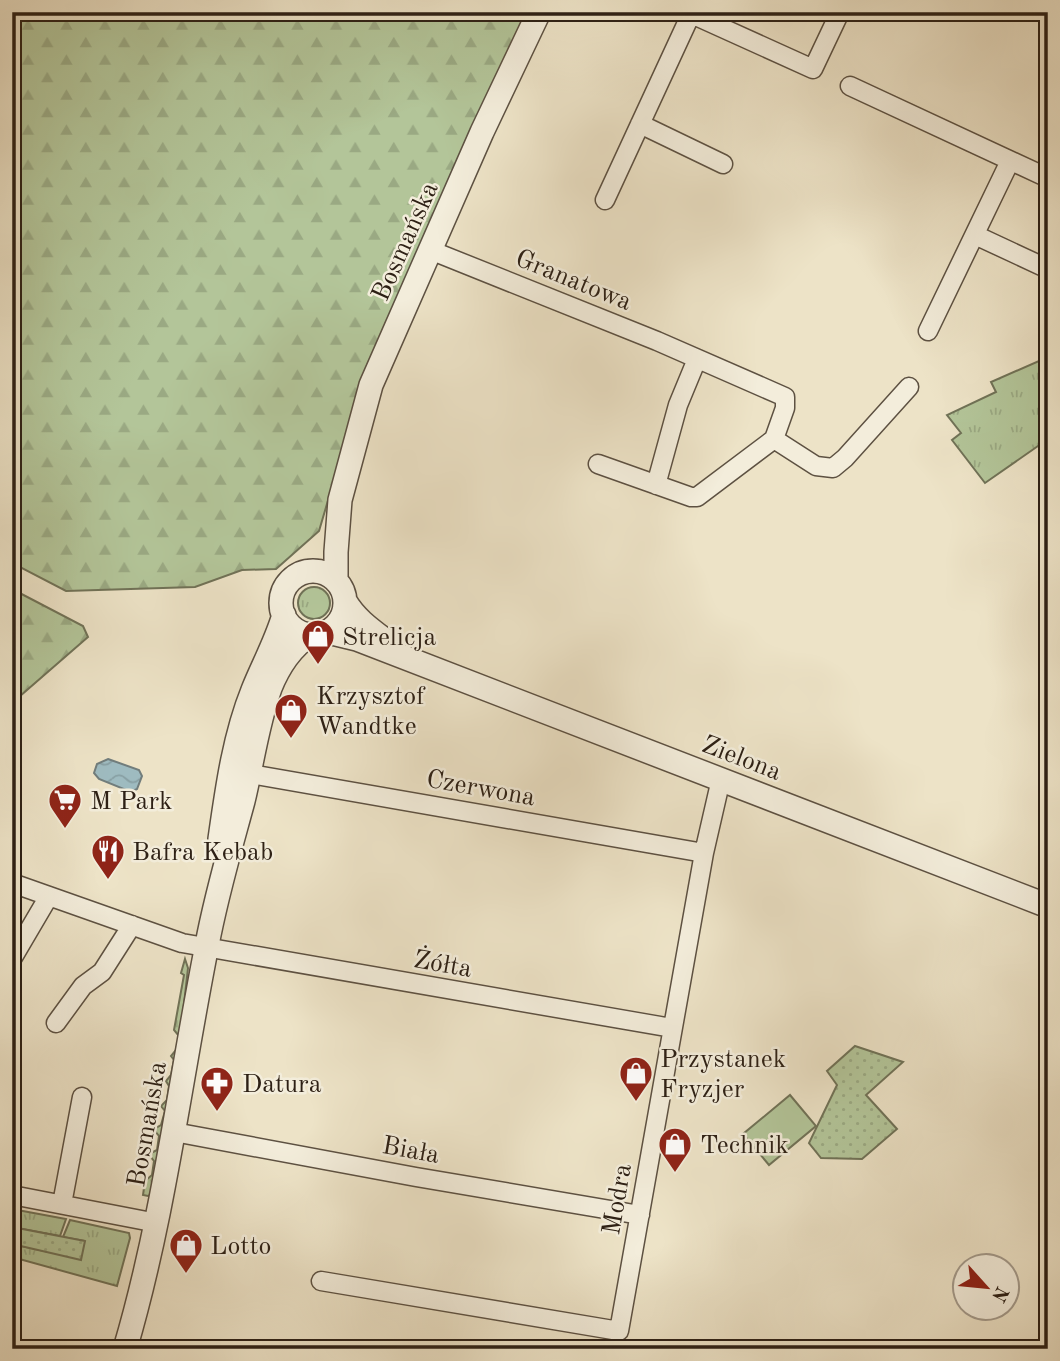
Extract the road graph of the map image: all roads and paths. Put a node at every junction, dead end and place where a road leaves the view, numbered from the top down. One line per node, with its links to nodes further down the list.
1 (539, 12): 11 (street, Bosmańska)
2 (840, 12): 3 (street)
3 (689, 13): 5 (street)
4 (850, 86): 6 (street)
5 (640, 124): 7 (street); 9 (street)
6 (1010, 161): 8 (street); 10 (street)
7 (723, 164)
8 (1048, 178)
9 (605, 200)
10 (975, 235): 12 (street); 13 (street)
11 (430, 250): 14 (street, Granatowa); 19 (street, Bosmańska)
12 (1048, 269)
13 (928, 331)
14 (697, 359): 16 (street, Granatowa); 18 (street)
15 (909, 387): 16 (street)
16 (774, 439): 18 (street)
17 (598, 464): 18 (street)
18 (656, 485)
19 (340, 500): 20 (street, Bosmańska); 21 (street, Bosmańska)
20 (307, 572): 21 (street); 22 (street)
21 (341, 591): 23 (street); 24 (street, Zielona)
22 (284, 615): 23 (street); 31 (street, Bosmańska)
23 (320, 633): 24 (street, Zielona); 25 (street, Bosmańska)
24 (415, 662): 26 (street, Zielona)
25 (250, 774): 27 (street, Czerwona); 31 (street, Bosmańska)
26 (721, 779): 27 (street, Modra); 30 (street, Zielona)
27 (704, 853): 36 (street, Modra)
28 (12, 883): 29 (street, Żółta)
29 (49, 896): 32 (street, Żółta); 34 (street)
30 (1048, 906)
31 (214, 908): 33 (street, Bosmańska)
32 (132, 925): 33 (street, Żółta); 35 (street)
33 (206, 948): 36 (street, Żółta); 38 (street, Bosmańska)
34 (12, 959)
35 (56, 1023)
36 (672, 1028): 41 (street, Modra)
37 (82, 1097): 40 (street)
38 (174, 1132): 41 (street, Biała); 42 (street, Bosmańska)
39 (12, 1195): 40 (street)
40 (62, 1204): 42 (street)
41 (640, 1215): 43 (street, Modra)
42 (157, 1223): 44 (street, Bosmańska)
43 (321, 1281)
44 (125, 1349)

